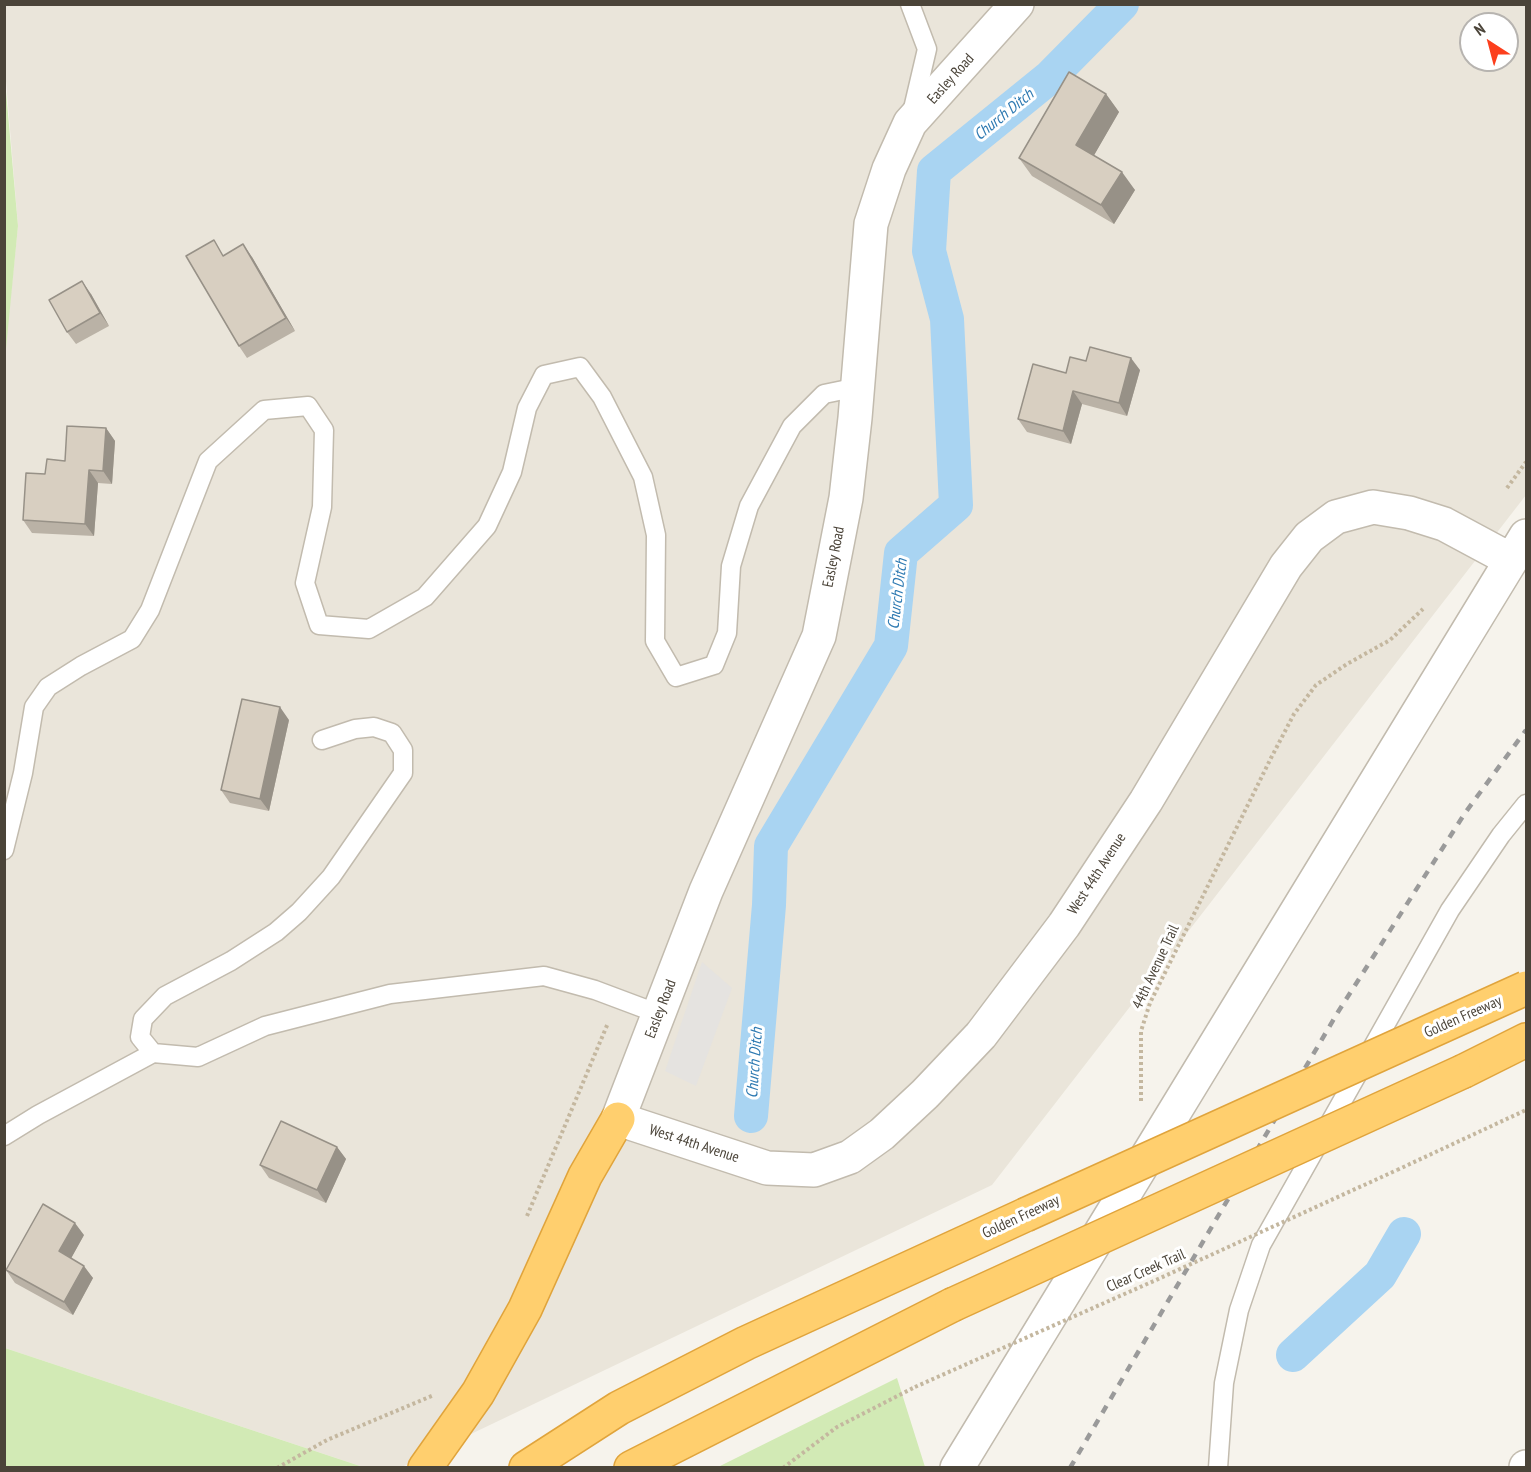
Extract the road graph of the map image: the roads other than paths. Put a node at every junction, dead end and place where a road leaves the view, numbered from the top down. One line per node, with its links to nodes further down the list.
1 (910, 4): 3 (lane)
2 (1017, 4): 3 (street, Easley Road)
3 (910, 123): 4 (street, Easley Road)
4 (858, 387): 8 (lane); 10 (street, Easley Road)
5 (1519, 548): 13 (street, West 44th Avenue); 18 (street, West 44th Avenue)
6 (322, 740): 12 (lane)
7 (1527, 804): 19 (lane)
8 (4, 850)
9 (1527, 988): 16 (highway, Golden Freeway, bridge)
10 (659, 1014): 12 (lane); 13 (street, Easley Road)
11 (1527, 1040): 17 (highway, bridge)
12 (153, 1053): 14 (lane)
13 (618, 1119): 15 (highway)
14 (4, 1136)
15 (425, 1467)
16 (526, 1467)
17 (631, 1467)
18 (957, 1467)
19 (1218, 1467)

